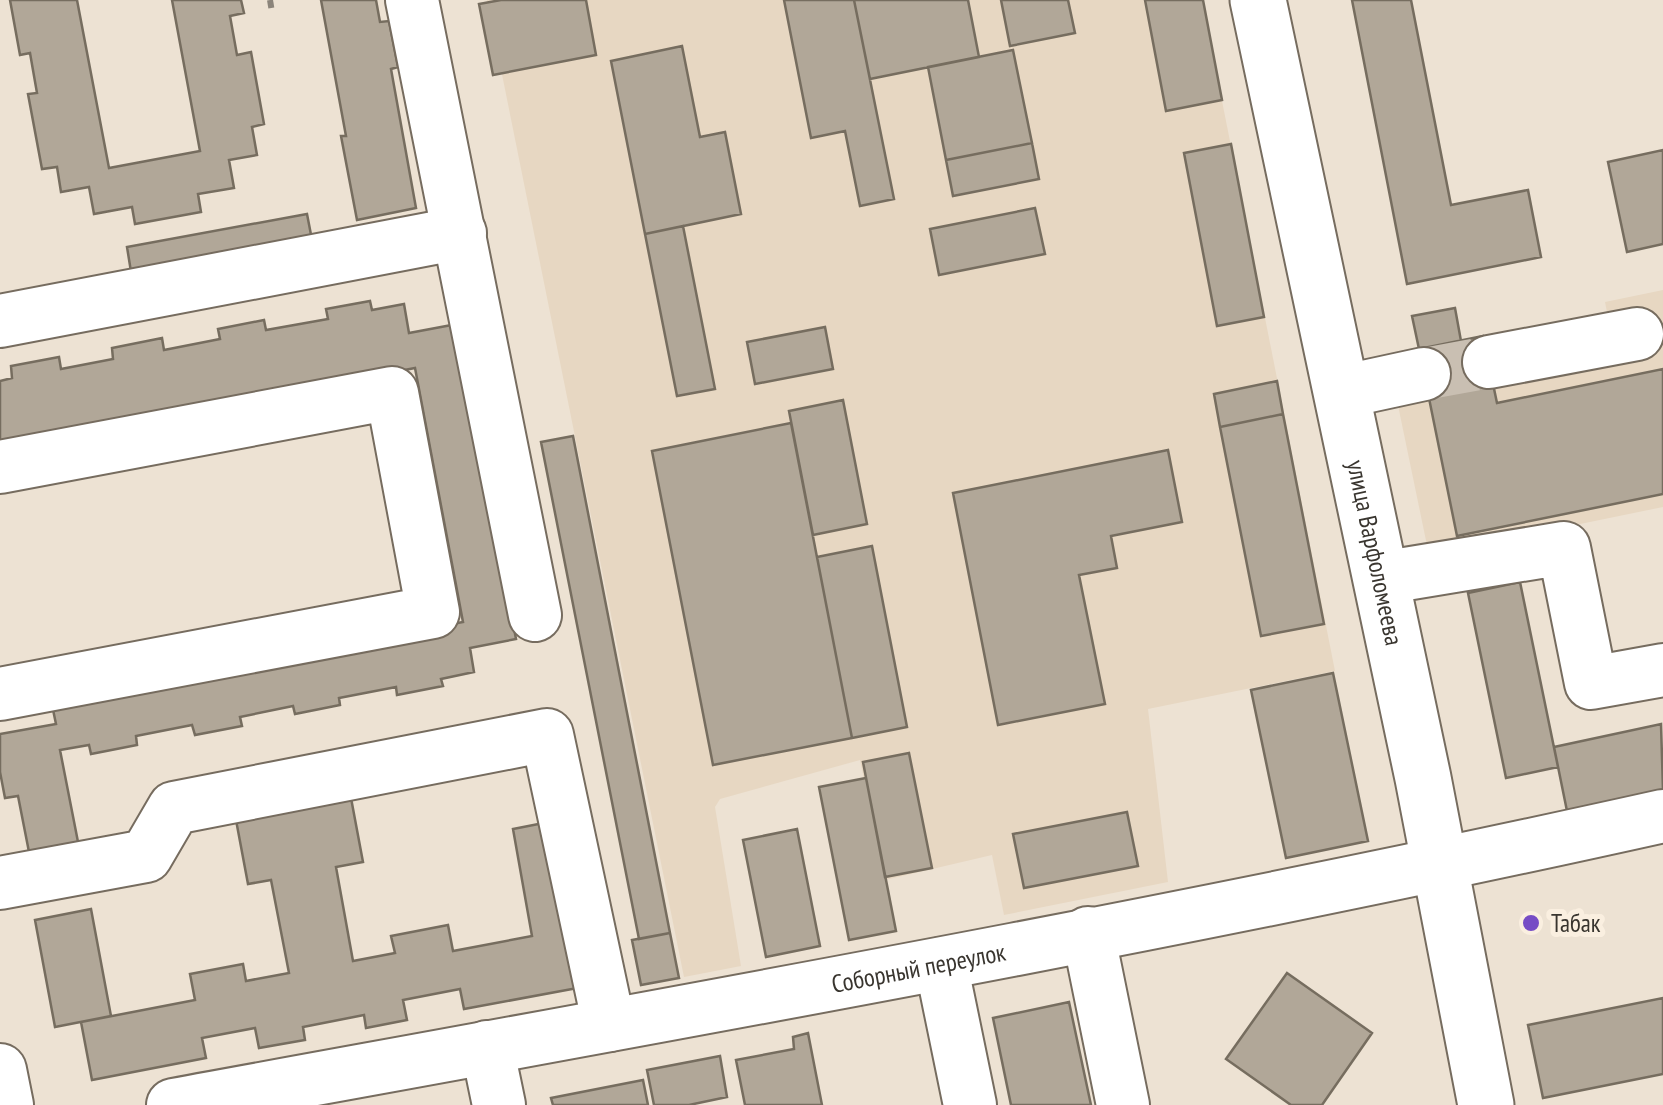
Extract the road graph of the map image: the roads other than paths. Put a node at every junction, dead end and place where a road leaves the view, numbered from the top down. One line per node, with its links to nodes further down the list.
1 (412, 0): 3 (street)
2 (1258, 0): 8 (main road, улица Варфоломеева)
3 (460, 233): 4 (street); 11 (street)
4 (0, 321)
5 (1637, 334): 6 (street)
6 (1489, 362)
7 (1424, 374): 8 (street)
8 (1341, 392): 10 (main road, улица Варфоломеева)
9 (0, 468): 13 (street)
10 (1381, 578): 12 (street); 15 (main road, улица Варфоломеева)
11 (535, 616)
12 (1663, 670)
13 (0, 694)
14 (1663, 816): 15 (street, Соборный переулок)
15 (1438, 866): 17 (street, Соборный переулок); 27 (main road, улица Варфоломеева)
16 (0, 883): 19 (street)
17 (1088, 933): 18 (street, Соборный переулок); 26 (street)
18 (941, 964): 19 (street, Соборный переулок); 25 (street)
19 (610, 1025): 20 (street, Соборный переулок)
20 (487, 1048): 23 (street, Соборный переулок); 24 (street)
21 (0, 1070): 22 (street)
22 (7, 1105)
23 (172, 1105)
24 (498, 1105)
25 (970, 1105)
26 (1123, 1105)
27 (1486, 1105)

